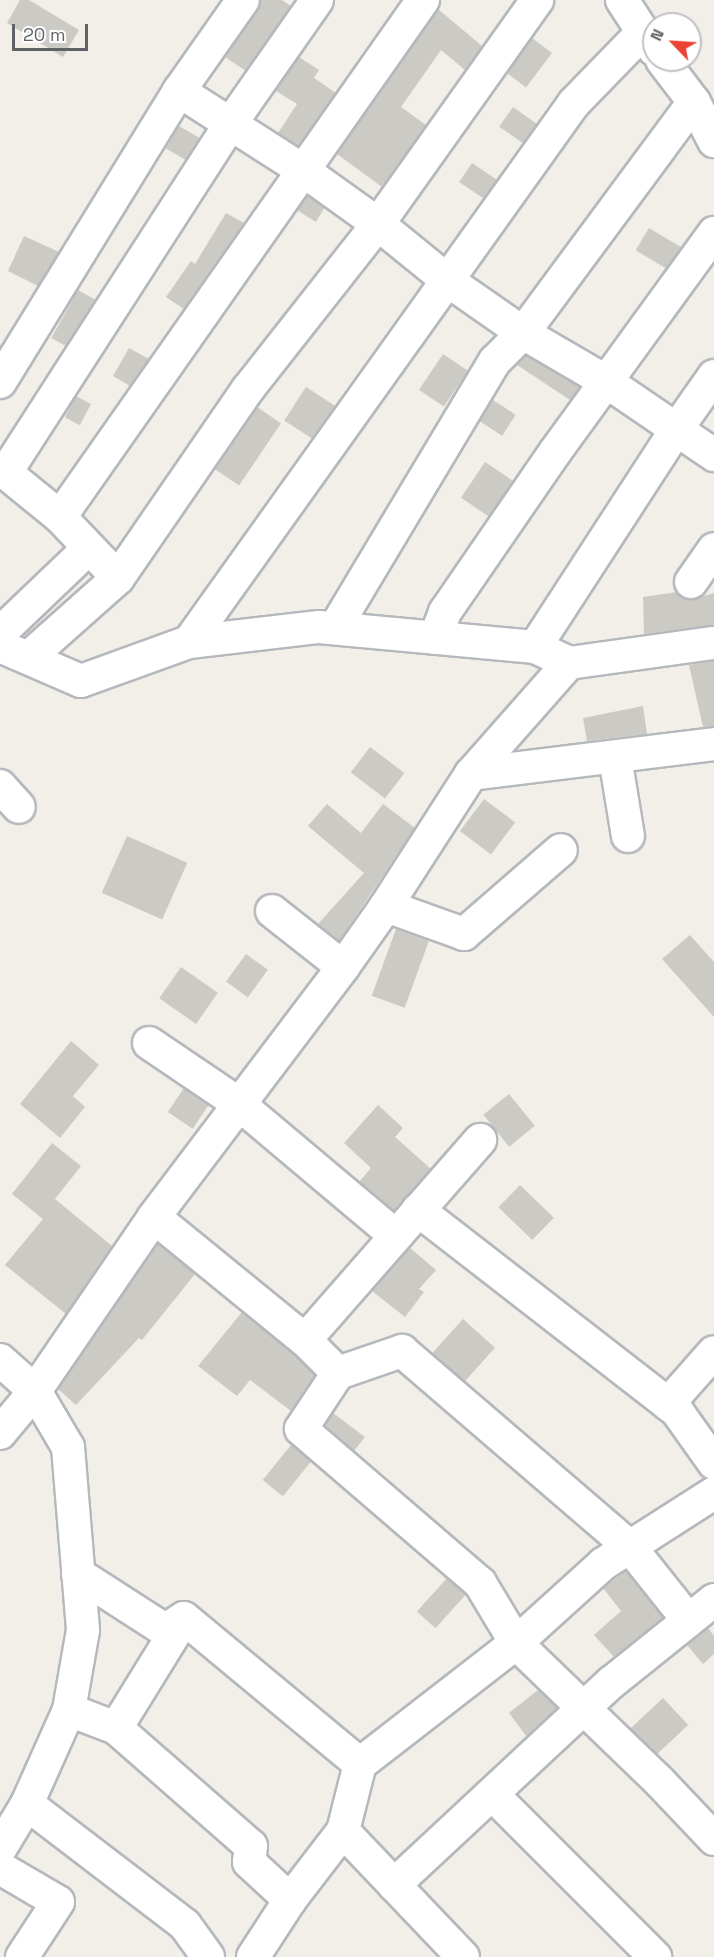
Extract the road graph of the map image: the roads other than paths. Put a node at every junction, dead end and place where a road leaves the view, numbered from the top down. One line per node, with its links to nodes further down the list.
1 (243, 0): 9 (street)
2 (317, 0): 11 (street)
3 (423, 0): 13 (street)
4 (537, 0): 14 (street)
5 (622, 0): 6 (street)
6 (642, 32)
7 (642, 46): 16 (street)
8 (671, 72): 10 (street)
9 (179, 91): 11 (street); 19 (street)
10 (694, 102): 12 (street); 17 (street)
11 (231, 123): 13 (street); 23 (street)
12 (714, 141)
13 (304, 171): 14 (street); 24 (street)
14 (378, 224): 16 (street); 27 (street)
15 (714, 233): 20 (street)
16 (447, 280): 17 (street); 32 (street)
17 (524, 333): 20 (street); 29 (street)
18 (714, 376): 21 (street)
19 (0, 382)
20 (607, 382): 21 (street); 31 (street)
21 (675, 430): 22 (street); 35 (street)
22 (714, 455)
23 (3, 470): 24 (street)
24 (60, 518): 25 (street)
25 (89, 548): 27 (street); 30 (street)
26 (714, 549): 28 (street)
27 (118, 578): 36 (street)
28 (691, 582)
29 (335, 628): 31 (street); 32 (street)
30 (0, 633)
31 (435, 638): 35 (street)
32 (189, 642): 36 (street)
33 (714, 642): 37 (street)
34 (0, 646): 36 (street)
35 (535, 647): 37 (street)
36 (28, 658)
37 (569, 663): 40 (street)
38 (714, 744): 39 (street)
39 (615, 757): 40 (street); 41 (street)
40 (471, 774): 43 (street)
41 (628, 836)
42 (561, 850): 43 (street)
43 (386, 906): 45 (street)
44 (272, 911): 45 (street)
45 (343, 968): 47 (street)
46 (149, 1042): 47 (street)
47 (239, 1104): 50 (street); 51 (street)
48 (480, 1140): 49 (street)
49 (418, 1210): 51 (street); 57 (street)
50 (154, 1217): 52 (street); 56 (street)
51 (396, 1236): 52 (street)
52 (305, 1340): 55 (street)
53 (714, 1353): 57 (street)
54 (0, 1360): 56 (street)
55 (338, 1373): 61 (street); 66 (street)
56 (34, 1391): 58 (street); 62 (street)
57 (668, 1404): 59 (street)
58 (0, 1433)
59 (714, 1463)
60 (714, 1493): 61 (street)
61 (630, 1547): 65 (street); 66 (street)
62 (78, 1574): 64 (street); 68 (street)
63 (714, 1600): 65 (street)
64 (184, 1618): 69 (street); 70 (street)
65 (688, 1620): 67 (street)
66 (516, 1643): 67 (street); 70 (street)
67 (584, 1709): 71 (street); 74 (street)
68 (69, 1710): 69 (street); 72 (street)
69 (116, 1728): 77 (street)
70 (360, 1764): 73 (street)
71 (492, 1794): 76 (street); 82 (street)
72 (10, 1824): 80 (street)
73 (343, 1831): 76 (street); 77 (street)
74 (714, 1839)
75 (0, 1868): 79 (street)
76 (394, 1885): 81 (street)
77 (290, 1900): 78 (street)
78 (265, 1953)
79 (22, 1957)
80 (208, 1957)
81 (463, 1957)
82 (655, 1957)

